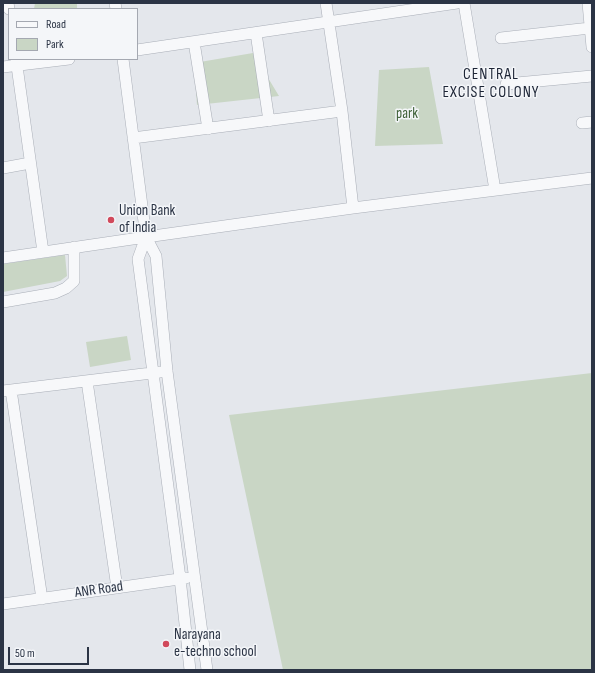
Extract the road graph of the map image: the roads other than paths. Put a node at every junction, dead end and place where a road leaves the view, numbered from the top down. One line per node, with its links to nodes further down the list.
1 (326, 3): 5 (street)
2 (457, 3): 5 (street)
3 (464, 3): 25 (street)
4 (588, 3): 6 (street)
5 (329, 22): 7 (street); 18 (street)
6 (590, 28): 8 (street); 10 (street)
7 (256, 33): 9 (street); 19 (street)
8 (501, 38)
9 (194, 42): 11 (street); 20 (street)
10 (592, 47)
11 (138, 50)
12 (51, 60): 14 (street)
13 (123, 60): 21 (street)
14 (16, 62): 15 (street); 22 (street)
15 (3, 67)
16 (592, 76): 17 (street)
17 (506, 84)
18 (342, 111): 19 (street); 26 (street)
19 (269, 121): 20 (street)
20 (208, 128): 21 (street)
21 (133, 138): 27 (street)
22 (30, 163): 23 (street); 29 (street)
23 (3, 168)
24 (592, 178): 25 (street)
25 (495, 190): 26 (street)
26 (353, 208): 27 (street)
27 (146, 236): 28 (street); 32 (street); 33 (street)
28 (74, 247): 29 (street); 31 (street)
29 (42, 252): 30 (street)
30 (3, 258)
31 (3, 302)
32 (167, 371): 33 (street); 36 (street)
33 (153, 372): 34 (street); 37 (street)
34 (88, 381): 35 (street); 38 (street)
35 (7, 391): 39 (street)
36 (195, 576): 37 (street, ANR Road); 41 (street)
37 (180, 578): 38 (street, ANR Road); 42 (street)
38 (117, 588): 39 (street, ANR Road)
39 (42, 599): 40 (street, ANR Road)
40 (3, 604)
41 (207, 669): 43 (street)
42 (190, 670)
43 (194, 670)

